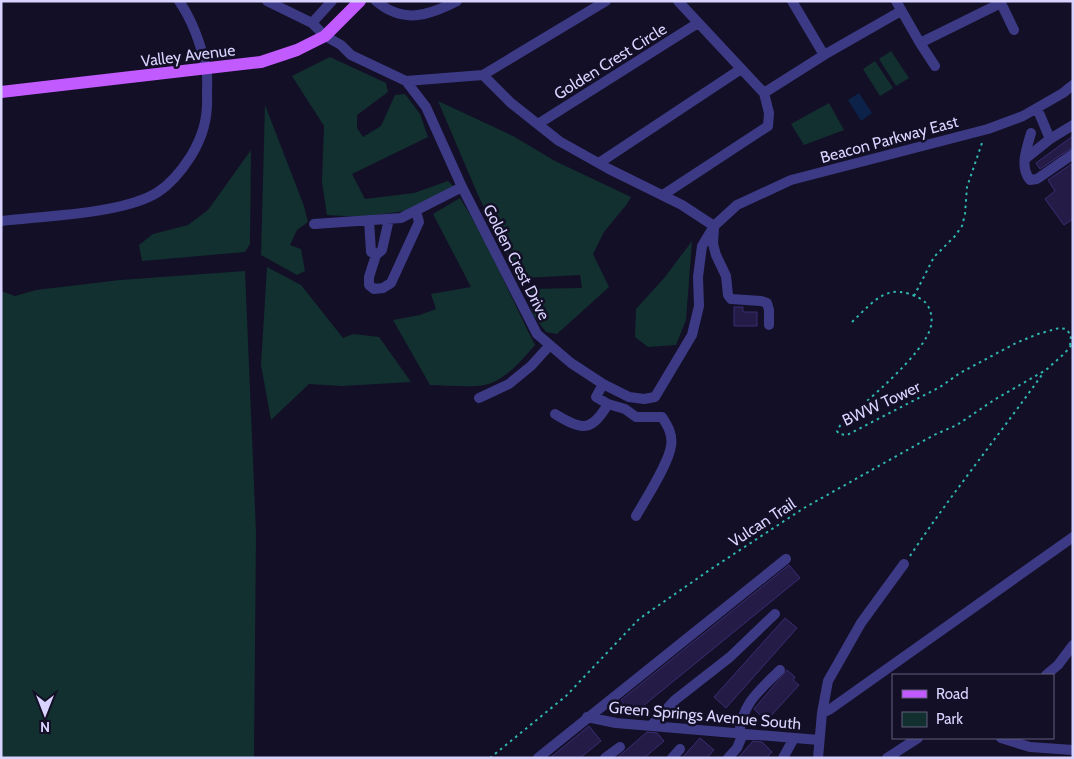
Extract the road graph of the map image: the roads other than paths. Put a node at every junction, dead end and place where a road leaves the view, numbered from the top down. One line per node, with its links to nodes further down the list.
1 (179, 1): 19 (street)
2 (267, 1): 12 (street)
3 (332, 1): 12 (street)
4 (360, 1): 15 (main road, Valley Avenue)
5 (376, 1): 6 (street)
6 (457, 1)
7 (606, 1): 21 (street)
8 (678, 1): 13 (street)
9 (792, 1): 17 (street)
10 (1000, 2): 14 (street); 16 (street)
11 (898, 6): 16 (street); 17 (street)
12 (312, 22): 15 (street, Golden Crest Drive)
13 (698, 23): 20 (street); 28 (street, Golden Crest Circle)
14 (1014, 30)
15 (325, 36): 19 (main road, Valley Avenue); 22 (street, Golden Crest Drive)
16 (920, 43): 18 (street)
17 (824, 54): 25 (street)
18 (935, 66)
19 (206, 69): 24 (main road, Valley Avenue); 41 (street)
20 (741, 69): 25 (street); 35 (street)
21 (483, 74): 22 (street); 28 (street)
22 (406, 81): 36 (street, Golden Crest Drive)
23 (1073, 85): 26 (street, Beacon Parkway East)
24 (1, 92)
25 (764, 93): 37 (street)
26 (1037, 108): 27 (street, Beacon Parkway East); 31 (street)
27 (1023, 116): 30 (street); 43 (street, Beacon Parkway East)
28 (538, 124): 35 (street)
29 (1073, 125): 31 (street)
30 (1031, 133): 32 (street); 34 (street)
31 (1050, 139): 32 (street)
32 (1038, 148): 34 (street)
33 (1073, 154): 34 (street)
34 (1025, 159)
35 (599, 163): 37 (street)
36 (462, 187): 38 (street); 46 (street, Golden Crest Drive)
37 (663, 195): 43 (street)
38 (416, 211): 39 (street); 44 (street)
39 (390, 219): 40 (street); 44 (street)
40 (369, 220): 42 (street); 44 (street)
41 (1, 221)
42 (314, 224)
43 (714, 226): 45 (street); 49 (street, Beacon Parkway East)
44 (376, 255)
45 (769, 325)
46 (550, 345): 47 (street, Golden Crest Drive); 48 (street)
47 (603, 384): 49 (street, Golden Crest Drive); 50 (street)
48 (479, 398)
49 (655, 398)
50 (608, 404): 51 (street); 52 (street)
51 (555, 414)
52 (636, 516)
53 (1073, 537): 60 (street)
54 (786, 559): 61 (street)
55 (904, 564): 60 (street)
56 (775, 614): 62 (street)
57 (1073, 645): 59 (street)
58 (780, 670): 63 (street)
59 (1047, 674)
60 (822, 713): 67 (street)
61 (587, 717): 62 (street, Green Springs Avenue South); 71 (street)
62 (651, 726): 63 (street, Green Springs Avenue South)
63 (741, 734): 64 (street, Green Springs Avenue South); 74 (street)
64 (794, 738): 67 (street, Green Springs Avenue South); 75 (street)
65 (916, 739): 77 (street)
66 (1005, 739): 70 (street)
67 (819, 740): 76 (street)
68 (620, 746): 72 (street)
69 (680, 749): 73 (street)
70 (1073, 750)
71 (538, 758)
72 (605, 758)
73 (672, 758)
74 (728, 758)
75 (783, 758)
76 (818, 758)
77 (887, 758)

